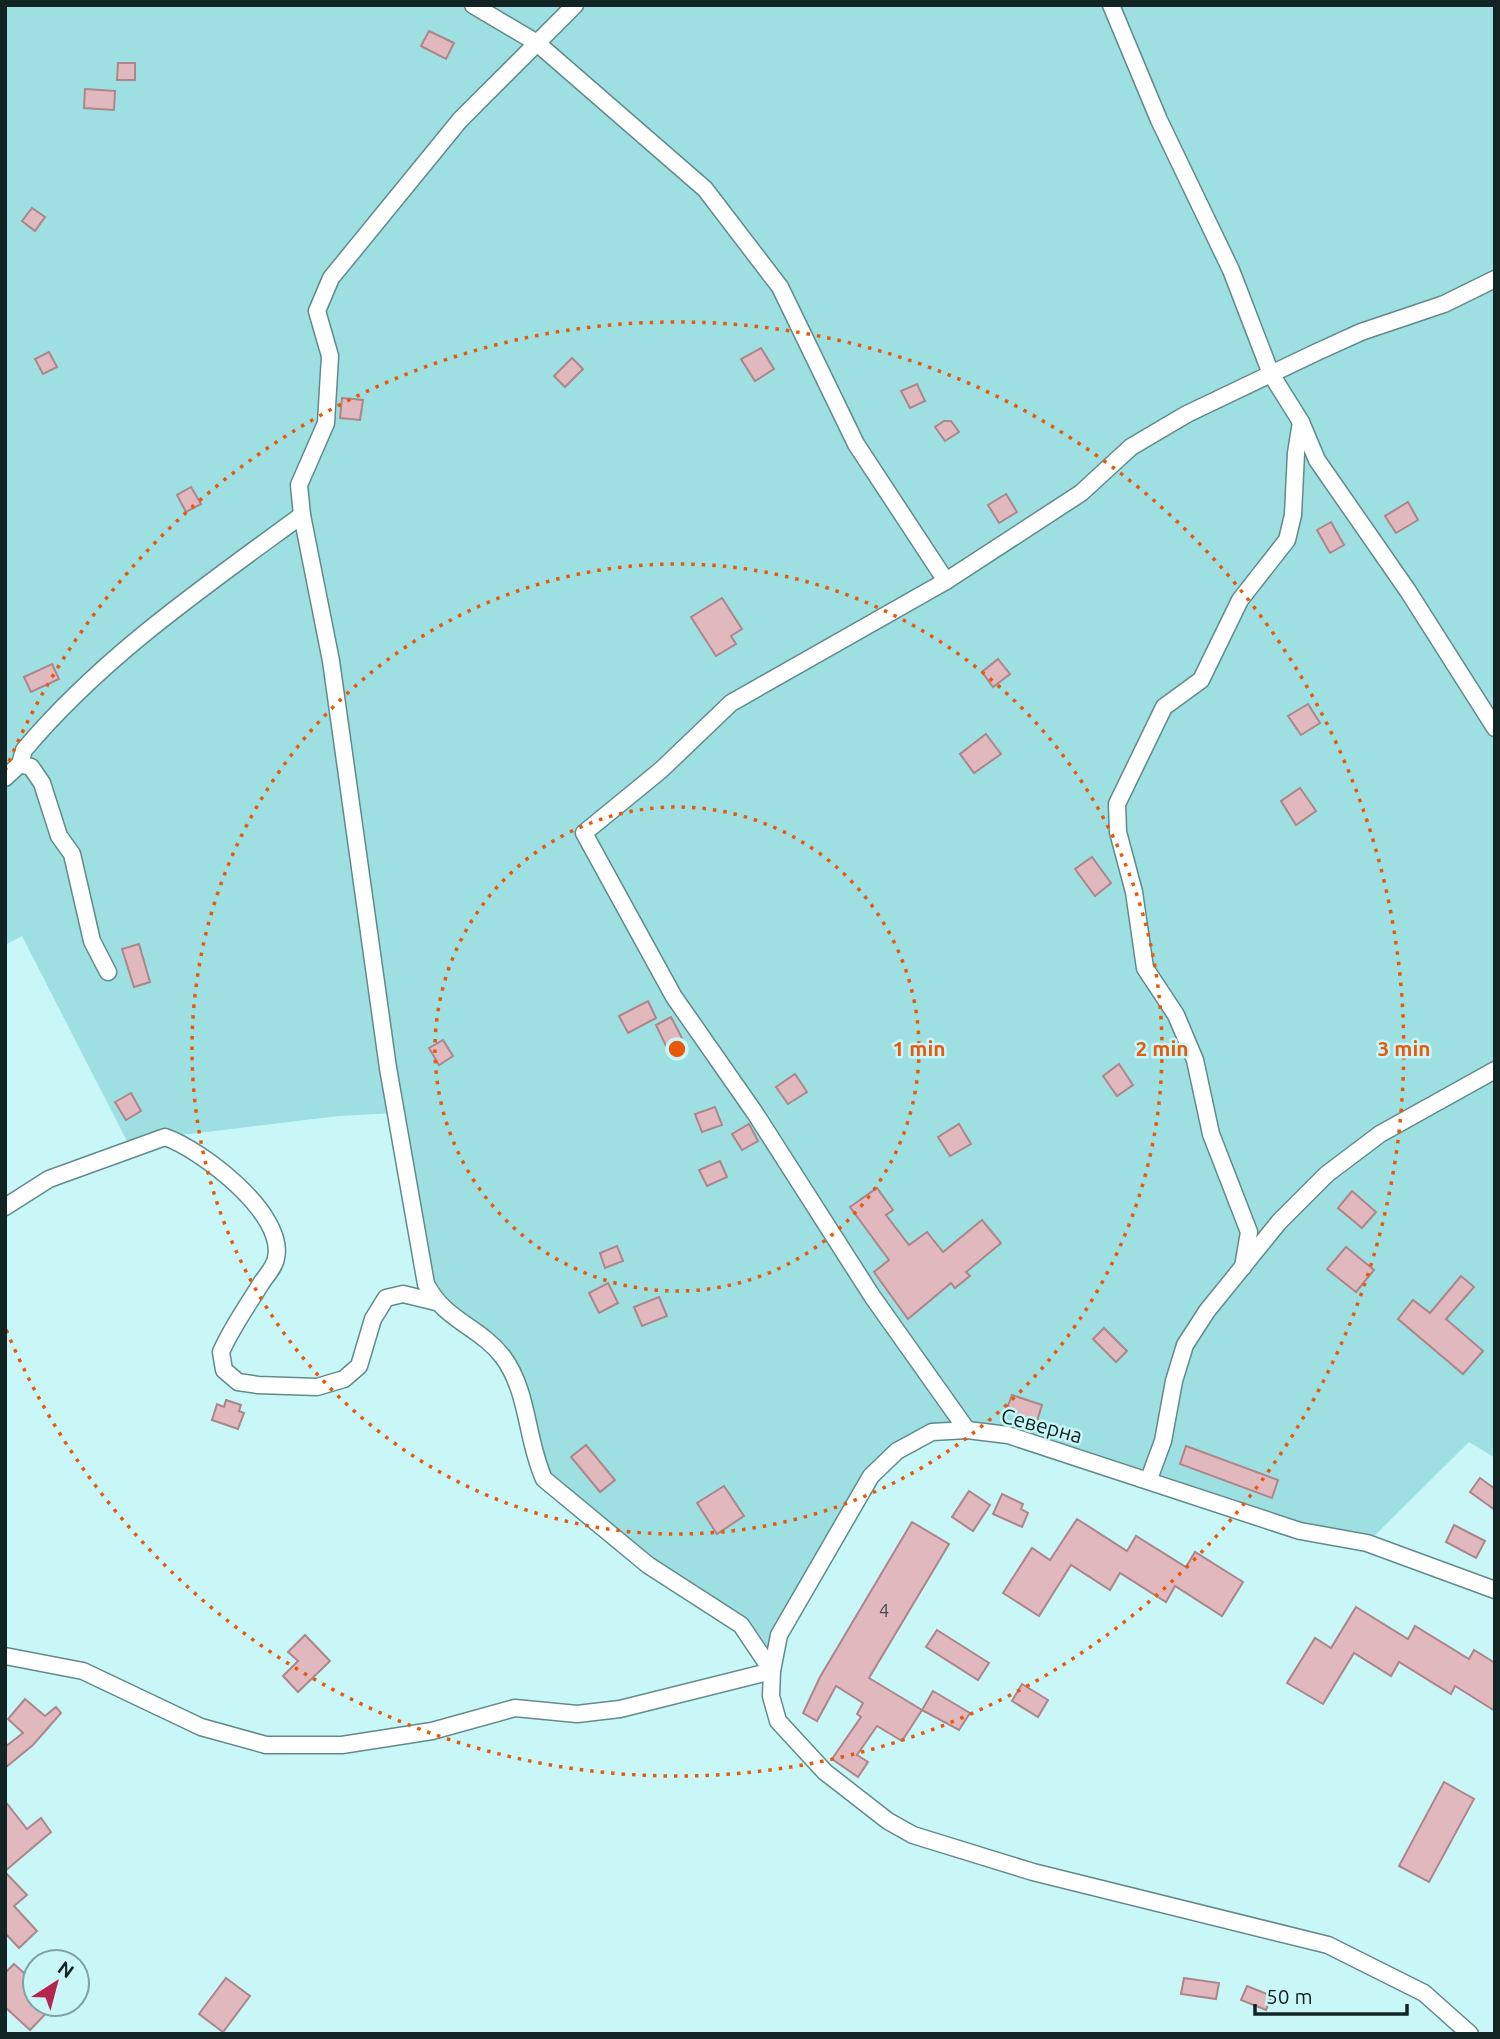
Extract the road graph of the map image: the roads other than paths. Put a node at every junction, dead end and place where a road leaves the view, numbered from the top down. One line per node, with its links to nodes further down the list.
1 (473, 5): 5 (street)
2 (575, 5): 4 (street)
3 (1111, 5): 7 (street)
4 (558, 12): 5 (street)
5 (537, 43): 9 (street); 10 (street)
6 (1495, 279): 7 (street)
7 (1270, 374): 8 (street); 10 (street)
8 (1301, 422): 11 (street); 17 (street)
9 (302, 515): 12 (street); 18 (street)
10 (946, 581): 19 (street)
11 (1495, 728)
12 (20, 764): 13 (street); 14 (street)
13 (5, 778)
14 (108, 972)
15 (1495, 1070): 17 (street)
16 (5, 1207): 18 (street)
17 (1243, 1267): 20 (street)
18 (436, 1302): 23 (street)
19 (967, 1430): 20 (street, Северна); 23 (street, Северна)
20 (1149, 1479): 21 (street, Северна)
21 (1495, 1590)
22 (5, 1656): 23 (street)
23 (772, 1671): 24 (street, Северна)
24 (1469, 2034)

